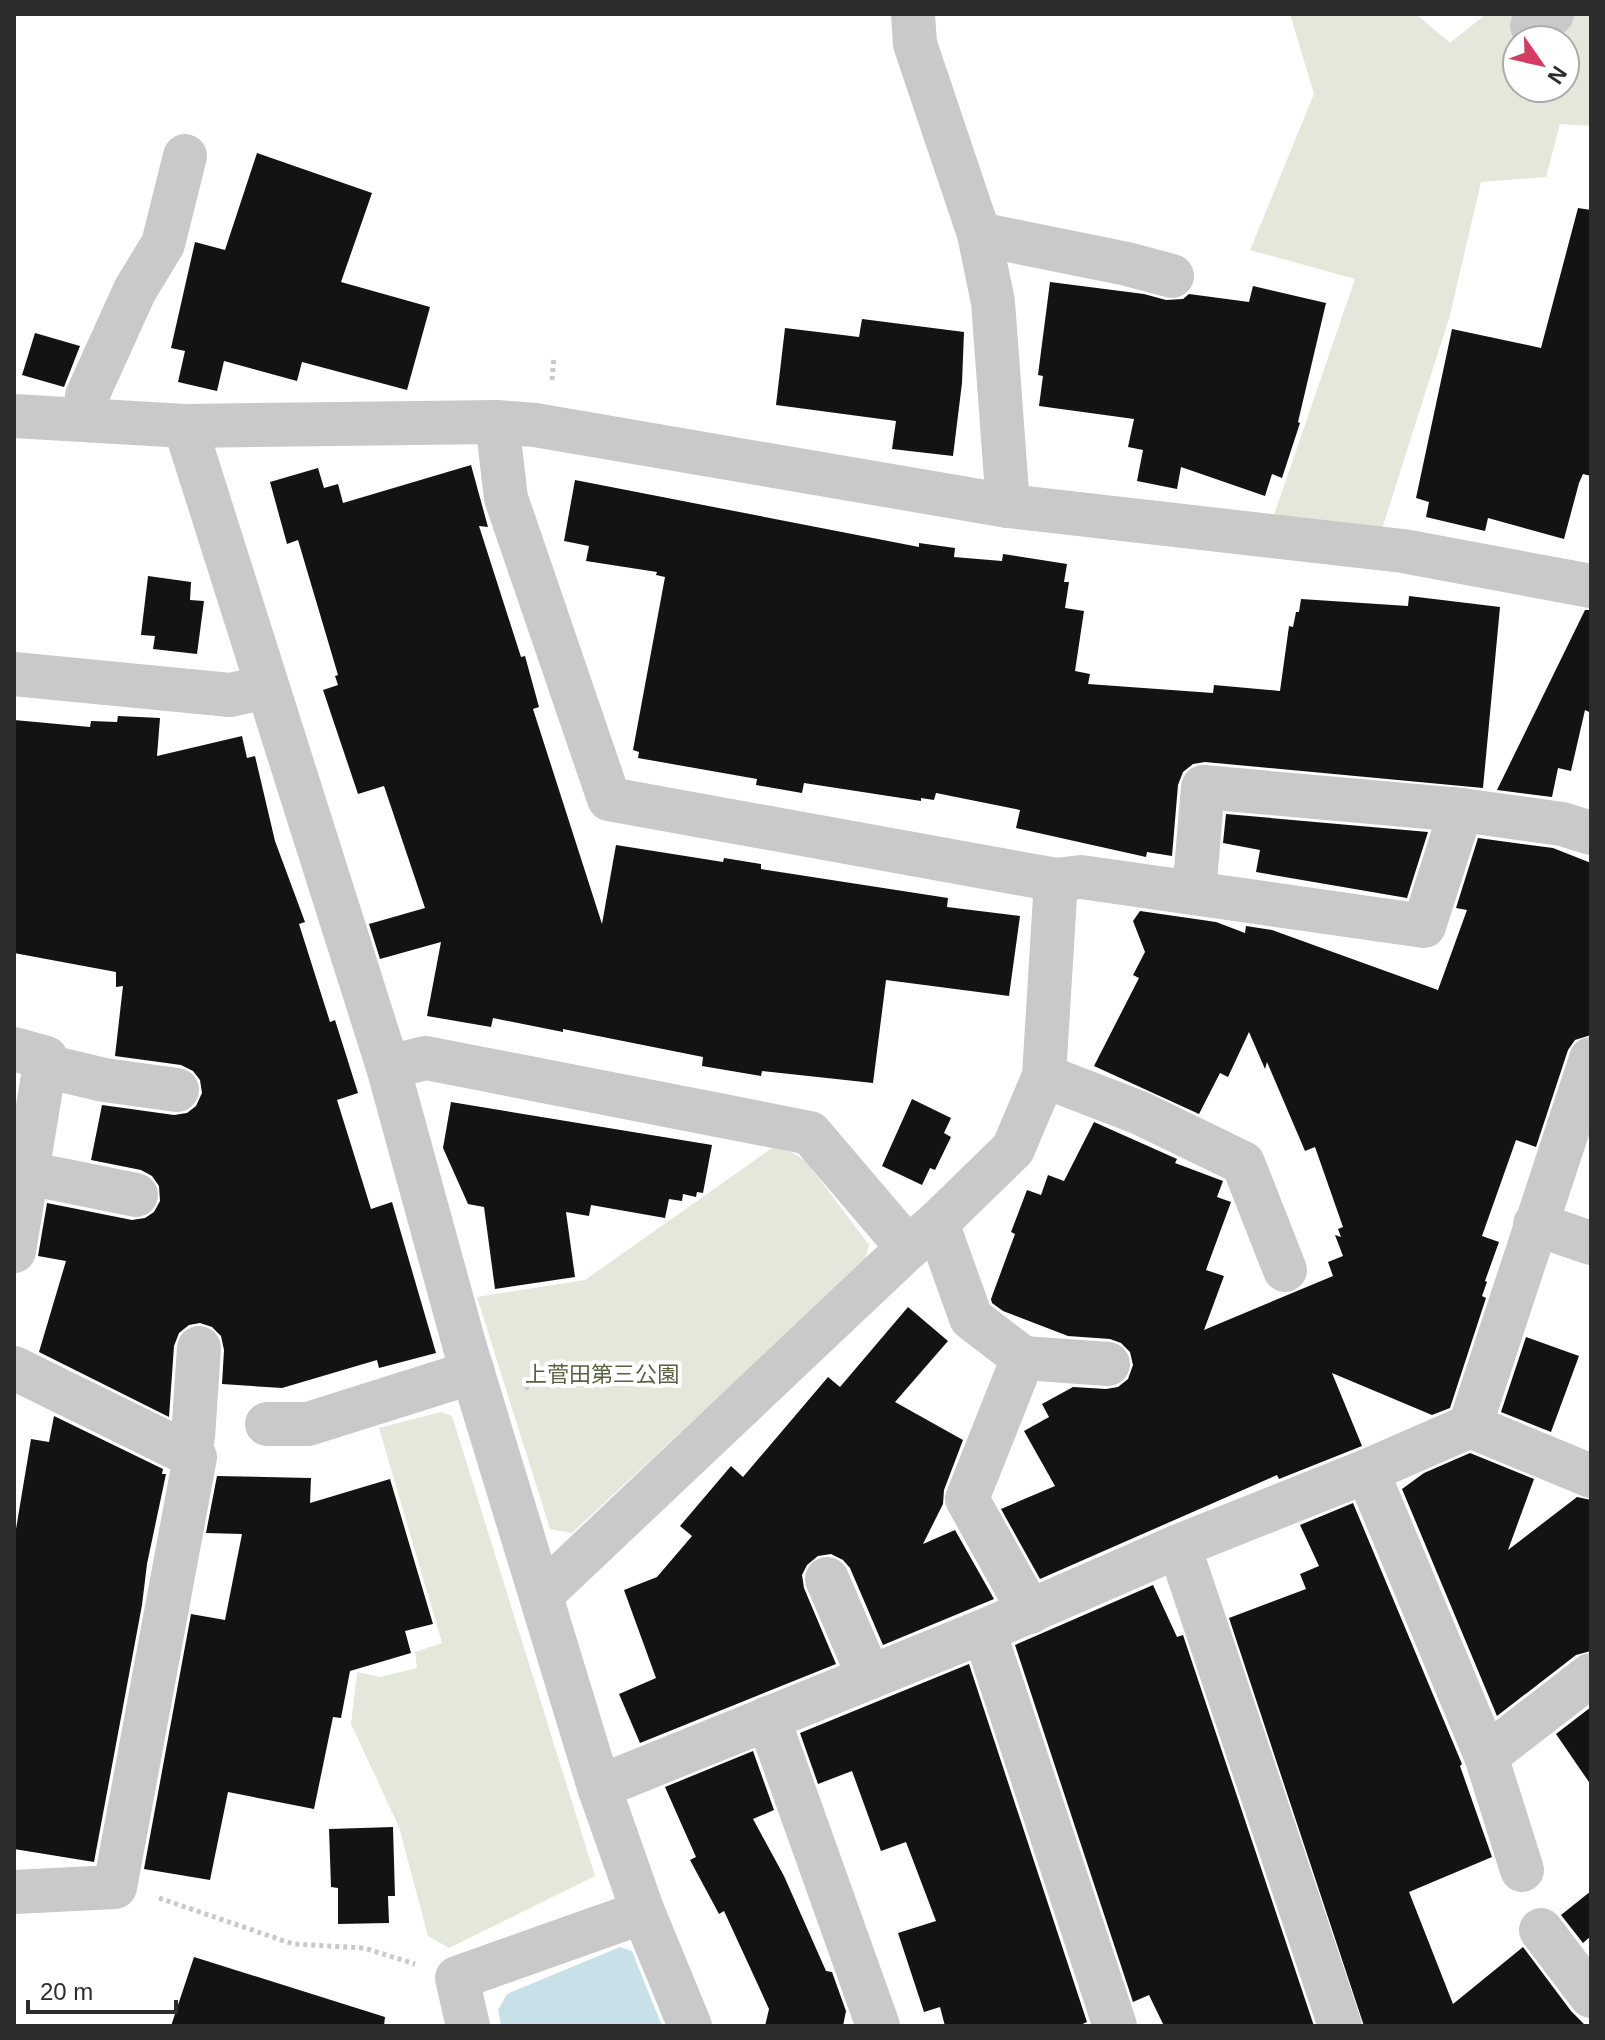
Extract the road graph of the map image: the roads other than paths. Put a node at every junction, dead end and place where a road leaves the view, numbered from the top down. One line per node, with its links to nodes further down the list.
1 (913, 14): 3 (street)
2 (185, 156): 6 (street)
3 (979, 234): 4 (street); 9 (street)
4 (1172, 276)
5 (14, 416): 6 (street)
6 (86, 419): 8 (street)
7 (497, 422): 8 (street); 9 (street); 15 (street)
8 (185, 426): 12 (street)
9 (1008, 506): 10 (street)
10 (1591, 586)
11 (14, 674): 12 (street)
12 (266, 687): 19 (street)
13 (1461, 810): 14 (street); 16 (street); 16 (street)
14 (1591, 833)
15 (1056, 880): 16 (street); 20 (street)
16 (1194, 893)
17 (29, 1057): 21 (street); 22 (street)
18 (1591, 1059): 24 (street)
19 (388, 1067): 25 (street); 33 (street)
20 (1044, 1076): 25 (street); 28 (street)
21 (177, 1090)
22 (27, 1173): 23 (street); 27 (street)
23 (136, 1195)
24 (1535, 1224): 26 (street); 35 (street)
25 (923, 1236): 30 (street); 41 (street)
26 (1591, 1243)
27 (14, 1251)
28 (1285, 1270)
29 (199, 1348): 36 (street)
30 (1023, 1358): 31 (street); 42 (street)
31 (1108, 1364)
32 (14, 1368): 36 (street)
33 (473, 1372): 34 (street); 41 (street)
34 (267, 1424)
35 (1470, 1426): 37 (street); 38 (street)
36 (198, 1437): 50 (street)
37 (1367, 1471): 39 (street); 47 (street)
38 (1591, 1476)
39 (1179, 1546): 42 (street); 58 (street)
40 (827, 1579): 45 (street)
41 (542, 1594): 48 (street)
42 (1030, 1612): 43 (street)
43 (984, 1631): 45 (street); 57 (street)
44 (1591, 1675): 47 (street)
45 (869, 1677): 46 (street)
46 (768, 1718): 48 (street); 56 (street)
47 (1486, 1756): 49 (street)
48 (599, 1787): 51 (street)
49 (1522, 1870)
50 (14, 1892)
51 (643, 1912): 54 (street); 55 (street)
52 (1541, 1930): 53 (street)
53 (1591, 1996)
54 (468, 2026)
55 (690, 2026)
56 (878, 2026)
57 (1115, 2026)
58 (1340, 2026)

